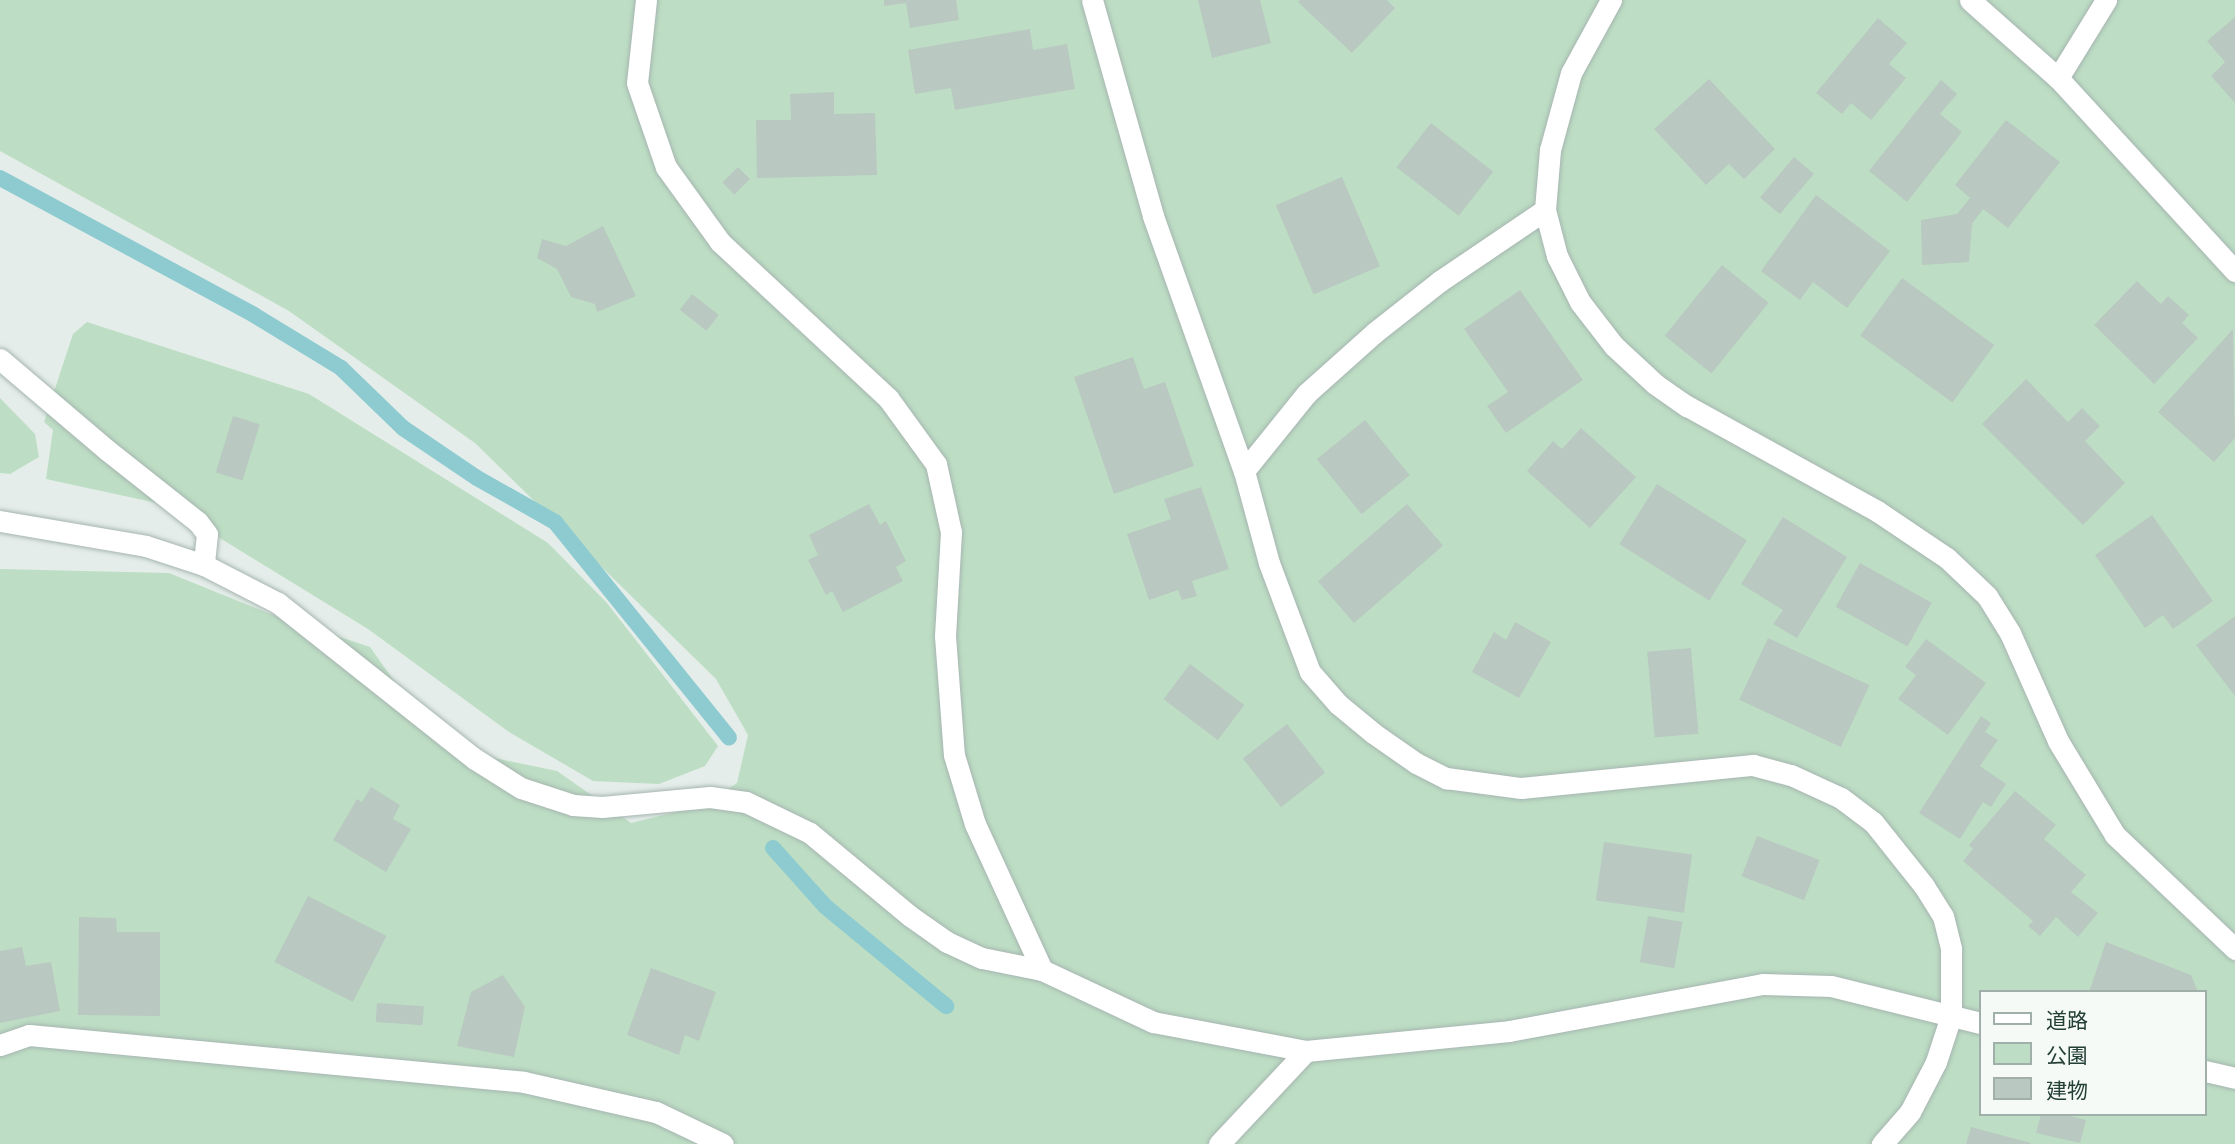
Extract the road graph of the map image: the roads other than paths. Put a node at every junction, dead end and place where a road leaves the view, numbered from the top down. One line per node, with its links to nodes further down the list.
1 (646, 0): 14 (street)
2 (1092, 0): 10 (street)
3 (1611, 0): 7 (street)
4 (1970, 0): 6 (street)
5 (2106, 0): 6 (street)
6 (2058, 78): 8 (street)
7 (1545, 210): 10 (street); 13 (street)
8 (2235, 271)
9 (0, 359): 12 (street)
10 (1244, 471): 15 (street)
11 (0, 521): 12 (street)
12 (204, 565): 14 (street)
13 (2235, 949)
14 (1042, 970): 18 (street)
15 (1951, 1016): 16 (street); 18 (street); 23 (street)
16 (1980, 1023)
17 (0, 1045): 21 (street)
18 (1306, 1051): 22 (street)
19 (2207, 1072): 20 (street)
20 (2235, 1078)
21 (723, 1144)
22 (1219, 1144)
23 (1882, 1144)

